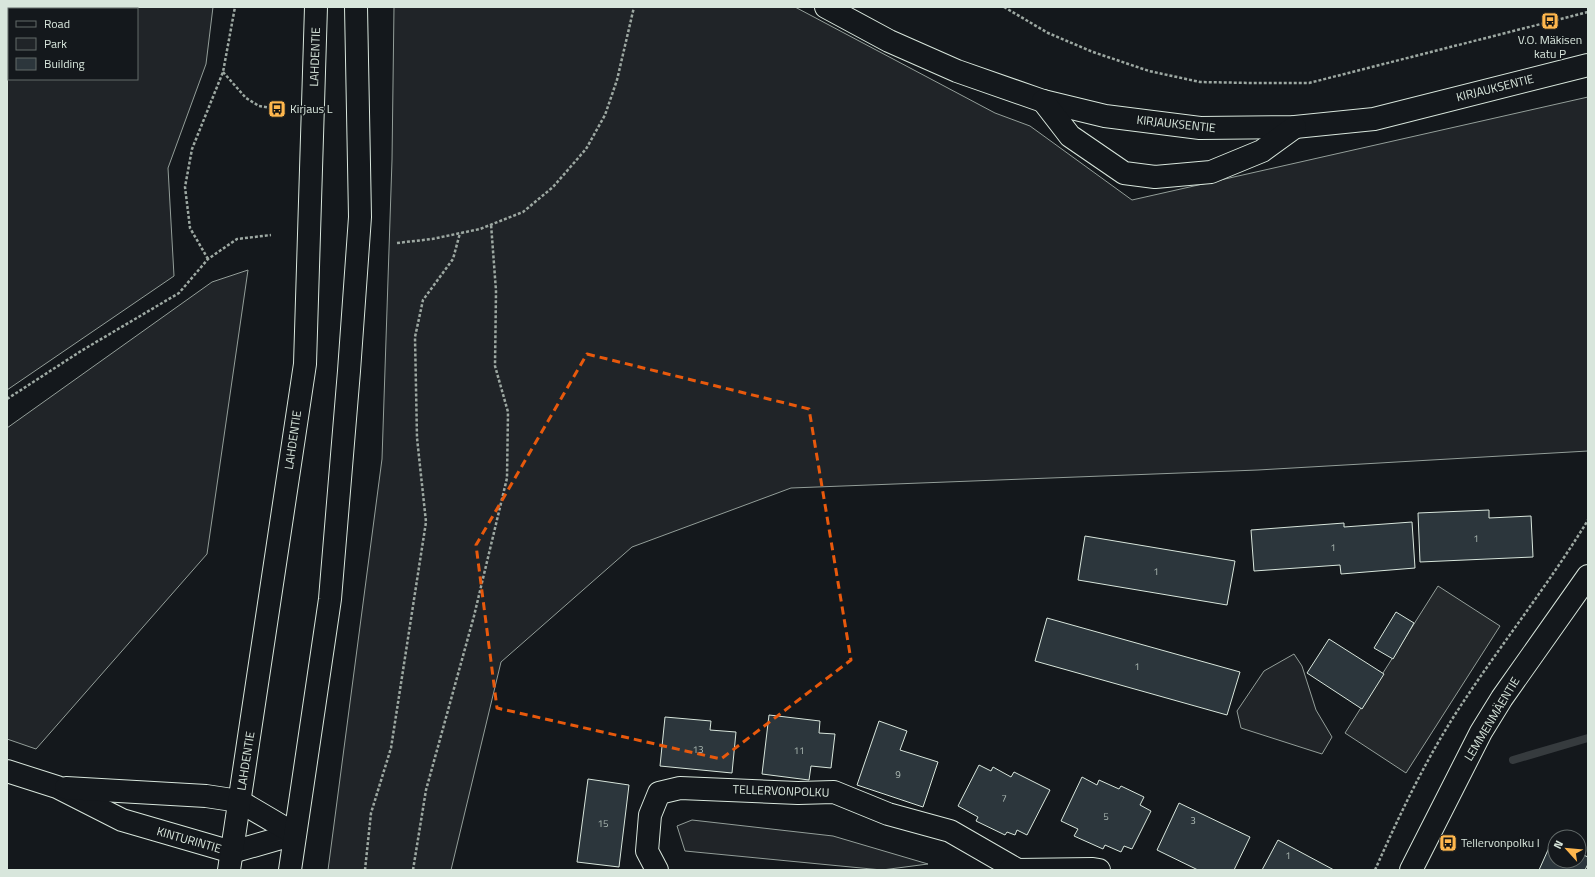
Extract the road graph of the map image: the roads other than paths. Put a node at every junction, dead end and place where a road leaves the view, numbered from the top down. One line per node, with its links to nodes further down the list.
1 (316, 7): 10 (street, LAHDENTIE)
2 (356, 7): 11 (street)
3 (826, 7): 5 (street, KIRJAUKSENTIE)
4 (1588, 65): 6 (street, KIRJAUKSENTIE)
5 (1043, 101): 6 (street, KIRJAUKSENTIE); 6 (street)
6 (1295, 128)
7 (1588, 576): 17 (street, LEMMENMÄENTIE)
8 (7, 771): 9 (street, KINTURINTIE)
9 (57, 787): 10 (street, KINTURINTIE); 12 (street, KINTURINTIE)
10 (239, 801): 11 (street, KINTURINTIE); 12 (street, LAHDENTIE)
11 (295, 834): 12 (street, KINTURINTIE); 14 (street)
12 (230, 861)
13 (1013, 869): 15 (street, TELLERVONPOLKU); 16 (street, TELLERVONPOLKU)
14 (290, 870)
15 (657, 870)
16 (1099, 870)
17 (1410, 870)

